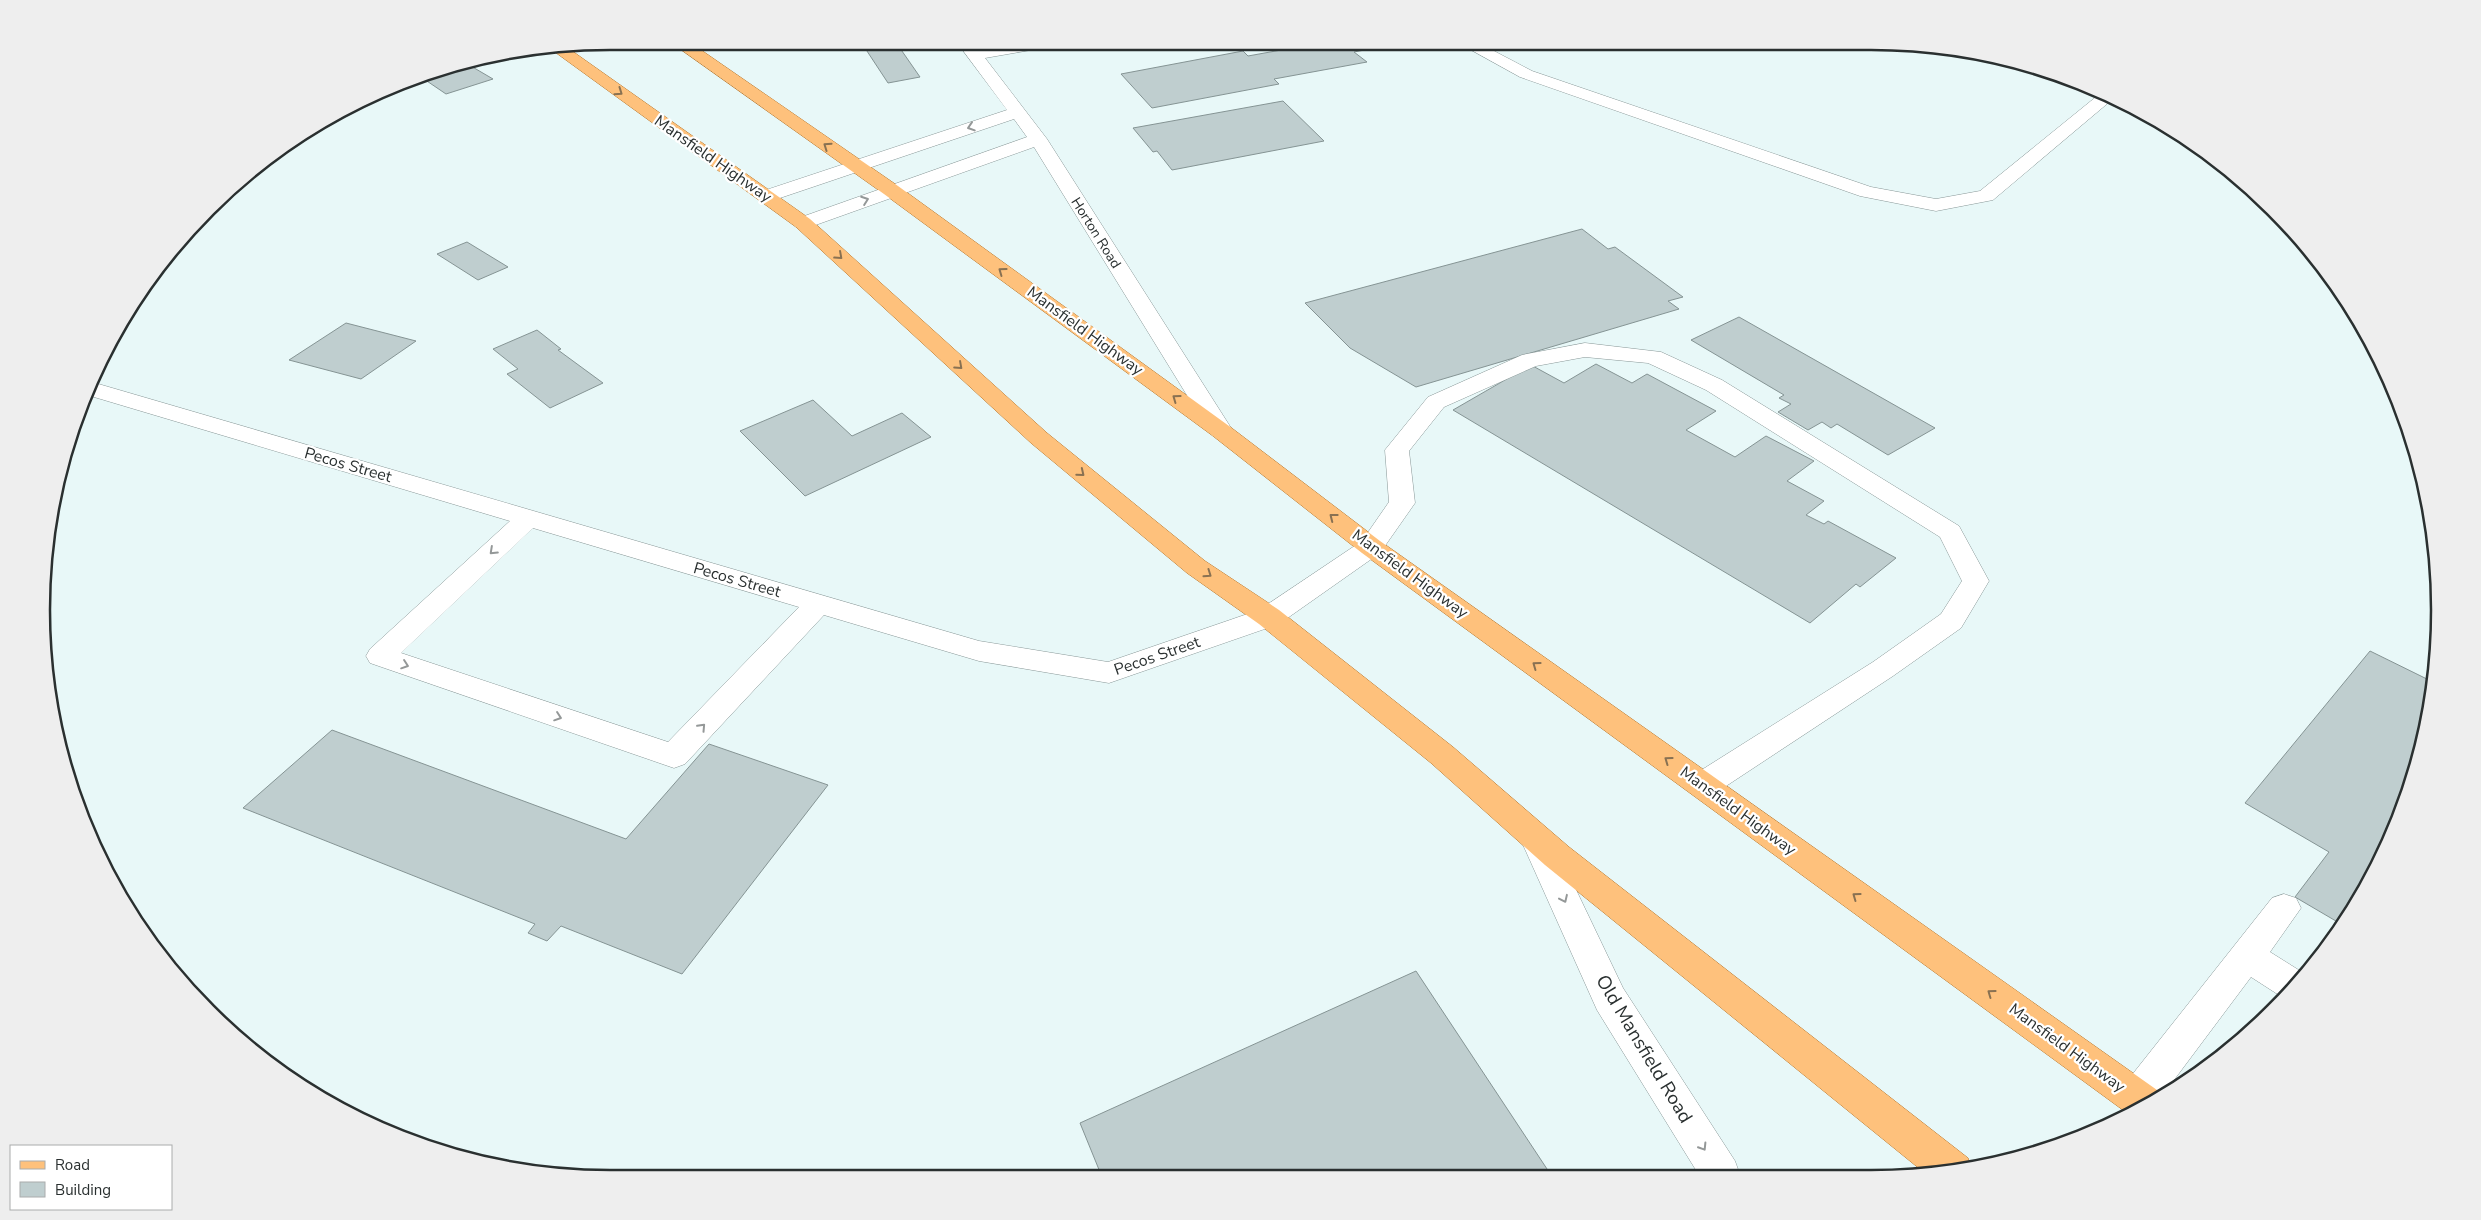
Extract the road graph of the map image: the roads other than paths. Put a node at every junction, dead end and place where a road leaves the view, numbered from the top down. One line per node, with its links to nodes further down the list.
1 (690, 50): 8 (main road, Mansfield Highway, one-way to 1)
2 (970, 50): 6 (street, Horton Road)
3 (1480, 50): 5 (street)
4 (564, 52): 10 (main road, Mansfield Highway, one-way to 10)
5 (2102, 100)
6 (1017, 112): 7 (street, Horton Road); 8 (street, one-way to 8)
7 (1038, 139): 9 (street); 13 (street, Horton Road)
8 (854, 165): 9 (main road, Mansfield Highway); 10 (street)
9 (891, 190): 11 (street, one-way to 9); 13 (main road, Mansfield Highway, one-way to 9)
10 (767, 196): 11 (main road, Mansfield Highway)
11 (803, 223): 17 (main road, Mansfield Highway, one-way to 17)
12 (95, 390): 14 (street, Pecos Street)
13 (1221, 430): 15 (main road, Mansfield Highway, one-way to 13)
14 (529, 518): 16 (street, Pecos Street); 16 (street, one-way to 16)
15 (1371, 547): 17 (street, Pecos Street); 18 (main road, Mansfield Highway, one-way to 15); 18 (street)
16 (818, 604): 17 (street, Pecos Street)
17 (1269, 616): 19 (main road, Mansfield Highway)
18 (1703, 785): 24 (main road, Mansfield Highway, one-way to 18)
19 (1536, 838): 25 (main road, Mansfield Highway); 26 (street, Old Mansfield Road, one-way to 26)
20 (2284, 908): 21 (street)
21 (2246, 956): 22 (street); 23 (street)
22 (2289, 982)
23 (2142, 1100)
24 (2141, 1101)
25 (1945, 1165)
26 (1718, 1170)

